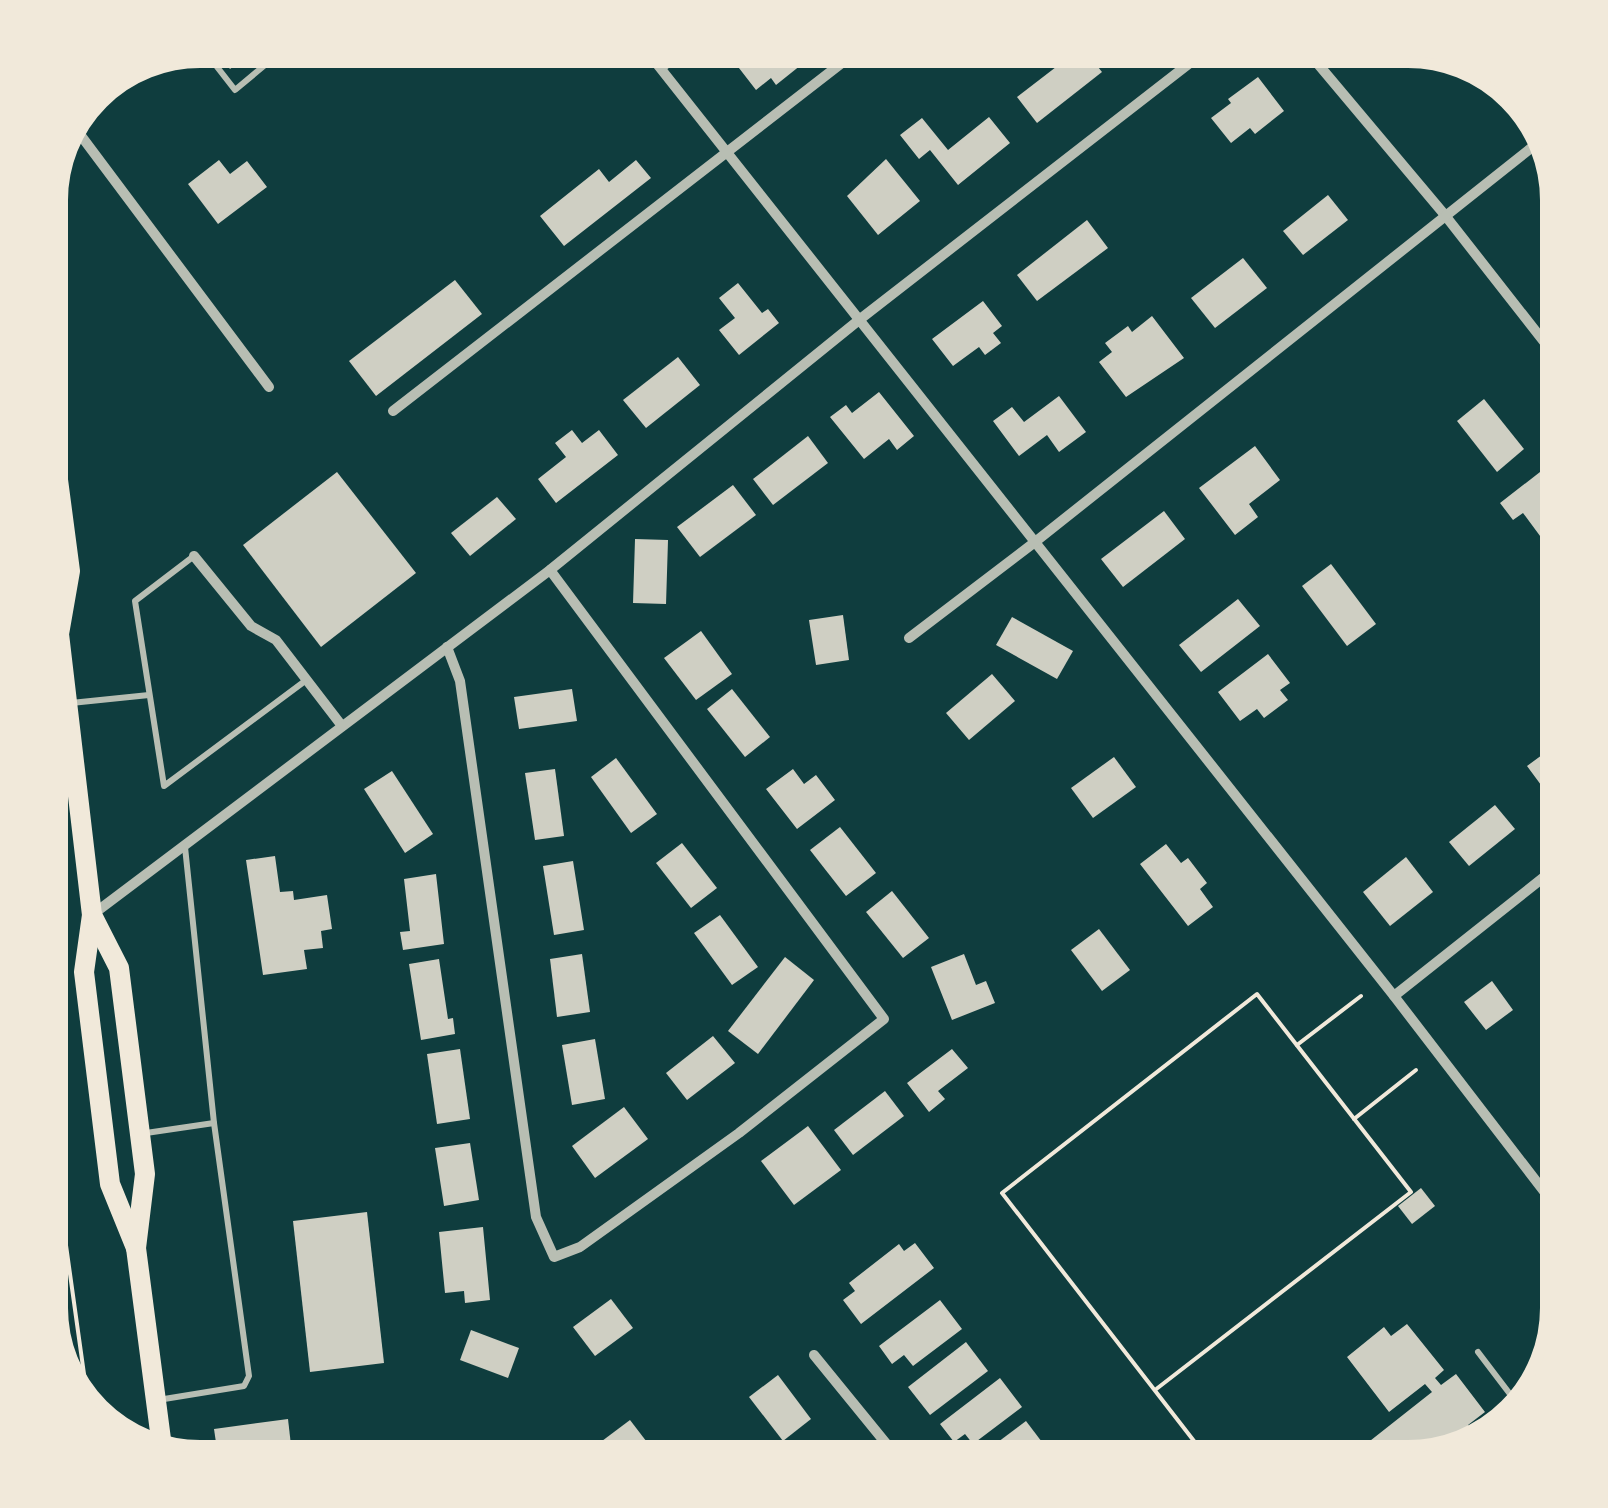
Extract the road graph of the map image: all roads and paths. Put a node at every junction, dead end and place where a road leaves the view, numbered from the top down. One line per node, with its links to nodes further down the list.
1 (213, 62): 2 (lane)
2 (269, 62)
3 (655, 62): 8 (street)
4 (672, 62): 8 (lane)
5 (842, 62): 11 (street)
6 (1190, 62): 13 (street)
7 (1316, 62): 12 (street)
8 (661, 70): 11 (street)
9 (80, 135): 15 (street)
10 (1533, 146): 12 (street)
11 (726, 151): 13 (street); 16 (street)
12 (1444, 214): 14 (street); 18 (street)
13 (859, 320): 18 (street); 20 (street)
14 (1545, 343)
15 (269, 387)
16 (393, 411)
17 (63, 518): 21 (highway)
18 (1035, 542): 22 (street); 33 (street)
19 (194, 556): 25 (street); 26 (lane)
20 (550, 570): 23 (street); 23 (street)
21 (63, 611)
22 (909, 638)
23 (447, 647): 28 (street)
24 (63, 674): 27 (highway)
25 (306, 681): 26 (lane); 28 (street)
26 (150, 695): 27 (lane)
27 (66, 704): 31 (highway)
28 (342, 726): 29 (street)
29 (185, 844): 31 (street); 37 (lane)
30 (1546, 876): 33 (street)
31 (92, 915): 38 (highway); 41 (highway)
32 (1360, 996): 34 (path)
33 (1394, 996): 39 (street)
34 (1297, 1045): 36 (path); 45 (path)
35 (1416, 1070): 36 (path)
36 (1354, 1118): 45 (path)
37 (214, 1122): 38 (lane); 47 (lane)
38 (140, 1134): 41 (highway)
39 (1546, 1194)
40 (63, 1224): 44 (path)
41 (136, 1248): 47 (highway)
42 (1478, 1352): 46 (lane)
43 (814, 1355): 49 (street)
44 (85, 1382)
45 (1154, 1390): 50 (path)
46 (1512, 1397)
47 (156, 1400): 48 (highway)
48 (161, 1439)
49 (888, 1446)
50 (1198, 1446)

